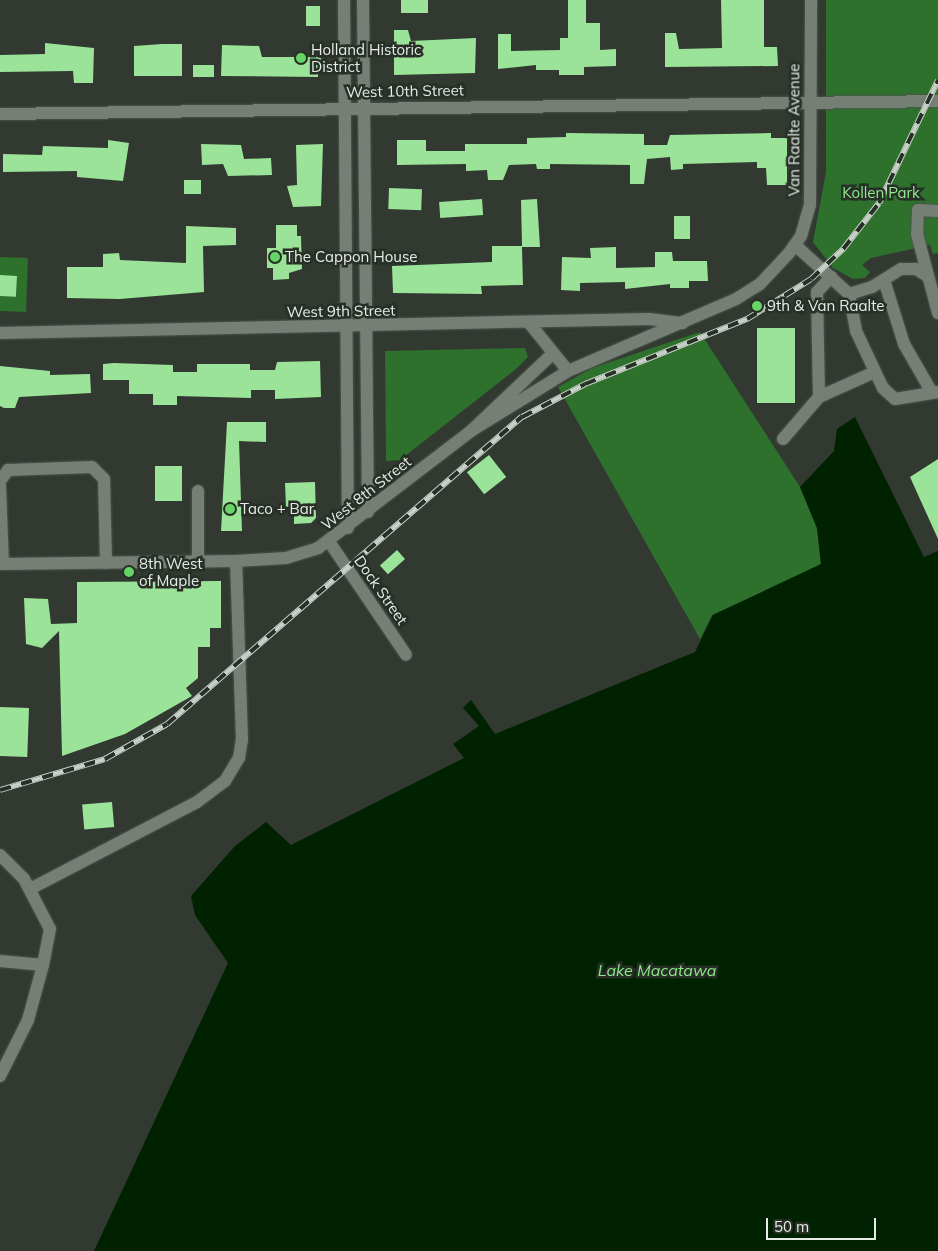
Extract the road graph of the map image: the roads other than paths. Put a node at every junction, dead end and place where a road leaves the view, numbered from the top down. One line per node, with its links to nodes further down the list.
1 (344, 0): 6 (street)
2 (363, 0): 7 (street)
3 (811, 0): 4 (street, Van Raalte Avenue)
4 (811, 100): 5 (street, West 10th Street); 7 (street, West 10th Street); 10 (street, Van Raalte Avenue)
5 (938, 101)
6 (345, 108): 7 (street, West 10th Street); 8 (street, West 10th Street); 18 (street)
7 (364, 108): 19 (street)
8 (0, 114)
9 (938, 211): 11 (street)
10 (795, 245): 12 (street); 16 (street, Van Raalte Avenue)
11 (927, 276): 13 (street); 15 (street)
12 (830, 277): 14 (street); 25 (street)
13 (884, 280): 14 (street); 24 (street)
14 (849, 294): 23 (street)
15 (938, 313)
16 (683, 323): 17 (street, West 9th Street); 22 (street, West 8th Street)
17 (530, 324): 19 (street, West 9th Street); 21 (street)
18 (346, 328): 19 (street, West 9th Street); 20 (street, West 9th Street); 32 (street)
19 (366, 328): 31 (street)
20 (0, 332)
21 (552, 354): 22 (street); 26 (street, West 8th Street)
22 (568, 371): 26 (street, West 8th Street)
23 (875, 372): 24 (street); 25 (street)
24 (935, 391)
25 (819, 396): 27 (street)
26 (471, 431): 31 (street, West 8th Street)
27 (783, 439)
28 (0, 481): 36 (street)
29 (0, 486): 37 (street)
30 (198, 491): 35 (street)
31 (368, 512): 32 (street, West 8th Street)
32 (348, 528): 33 (street, West 8th Street)
33 (330, 542): 34 (street, West 8th Street); 38 (street, Dock Street)
34 (236, 561): 35 (street, West 8th Street); 40 (street)
35 (198, 562): 36 (street, West 8th Street)
36 (106, 563): 37 (street, West 8th Street)
37 (1, 564)
38 (406, 655)
39 (0, 855): 40 (street)
40 (30, 889): 42 (street)
41 (0, 961): 42 (street)
42 (43, 965): 43 (street)
43 (0, 1076)

